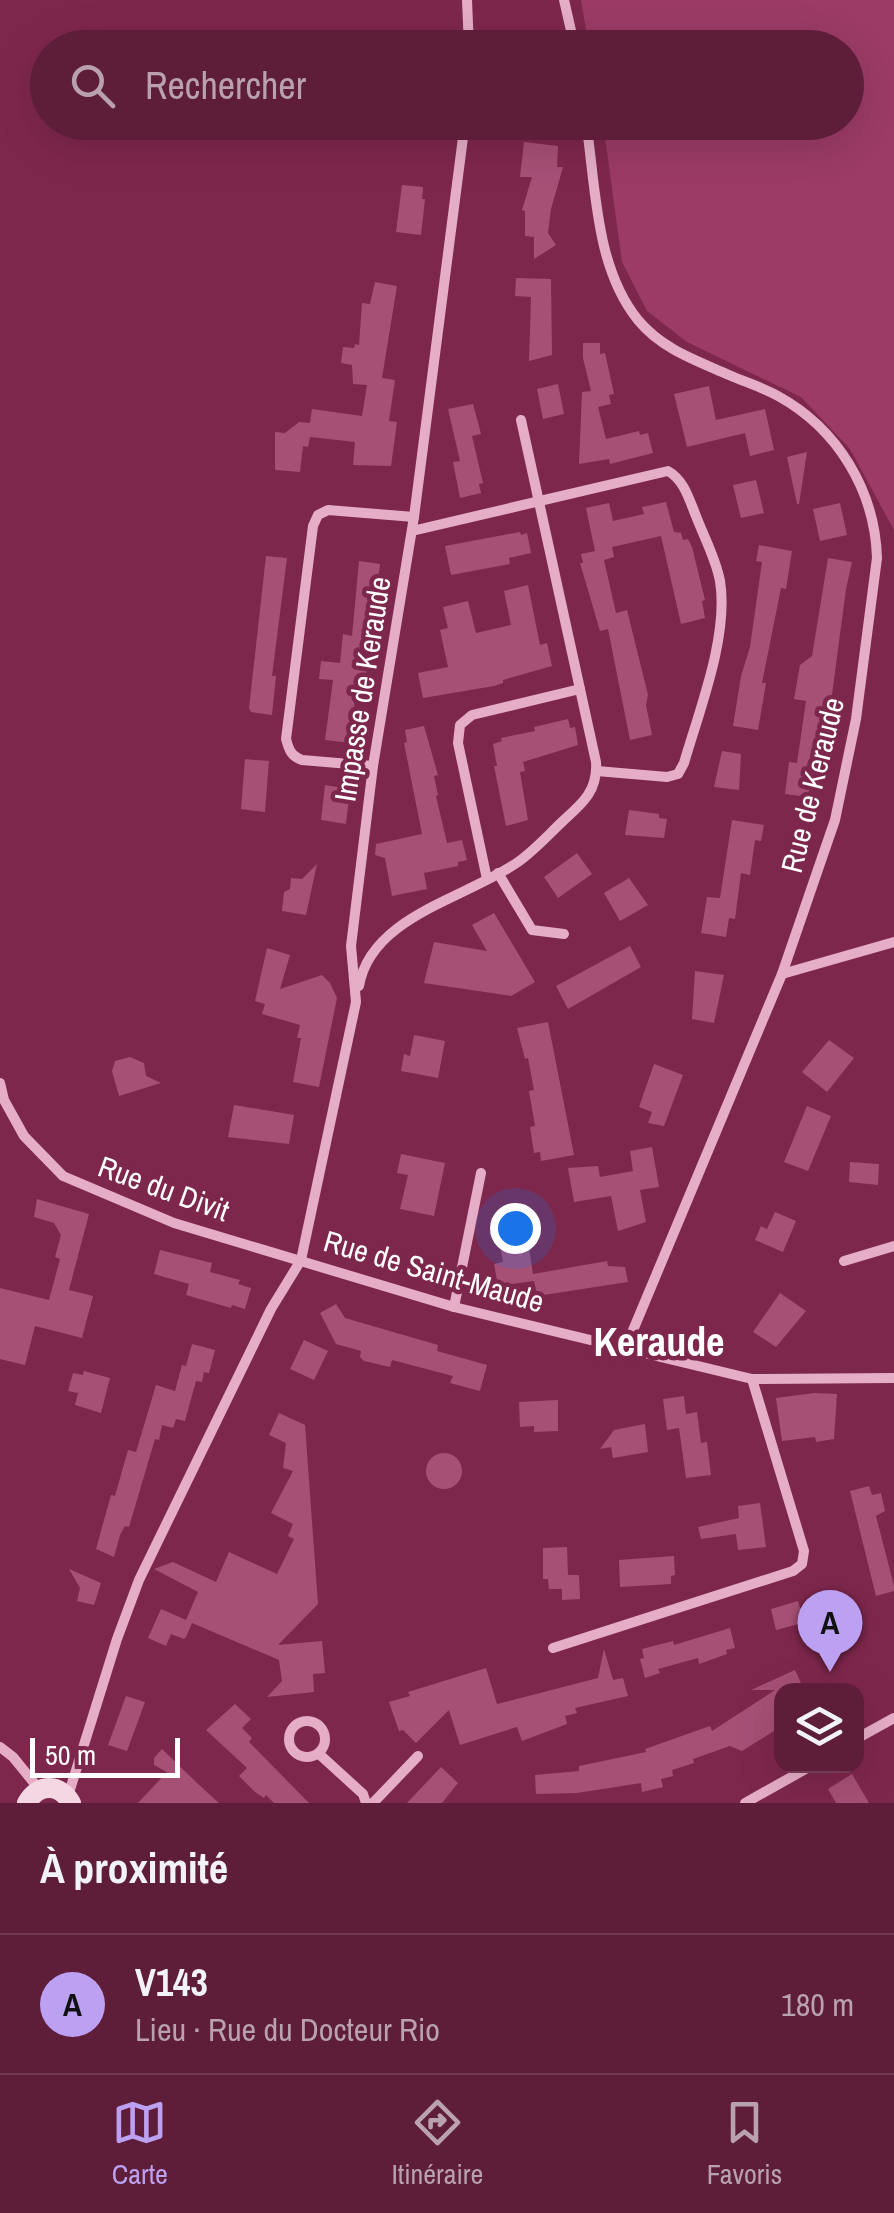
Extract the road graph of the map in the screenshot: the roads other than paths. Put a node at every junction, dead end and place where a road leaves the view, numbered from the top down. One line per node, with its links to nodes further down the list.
1 (468, 0): 3 (street)
2 (564, 0): 4 (street)
3 (469, 30)
4 (570, 30)
5 (463, 140): 9 (street, Impasse de Keraude)
6 (589, 140): 18 (street, Rue de Keraude)
7 (521, 420): 8 (street)
8 (539, 501): 10 (street); 11 (street); 13 (street)
9 (414, 517): 10 (street, Impasse de Keraude); 12 (street)
10 (412, 531): 12 (street, Impasse de Keraude)
11 (580, 690): 13 (street); 15 (street)
12 (373, 766): 19 (street, Impasse de Keraude)
13 (596, 771): 14 (street)
14 (498, 873): 15 (street); 16 (street)
15 (487, 879): 19 (street)
16 (564, 934)
17 (894, 942): 18 (street)
18 (782, 974): 26 (street, Rue de Keraude)
19 (356, 1002): 23 (street, Impasse de Keraude)
20 (0, 1083): 23 (street, Rue du Divit)
21 (481, 1173): 25 (street)
22 (894, 1246): 24 (street)
23 (301, 1260): 25 (street, Rue de Saint-Maude); 37 (street, Rue de Saint-Maude)
24 (844, 1261)
25 (454, 1307): 26 (street, Rue de Saint-Maude)
26 (626, 1347): 28 (street, Rue de Saint-Maude)
27 (894, 1378): 28 (street, Rue de Saint-Maude)
28 (752, 1379): 29 (street)
29 (553, 1648)
30 (894, 1718): 31 (street)
31 (864, 1735)
32 (0, 1747): 36 (street)
33 (318, 1753): 38 (street)
34 (418, 1756): 38 (street)
35 (799, 1773): 39 (street)
36 (33, 1796): 37 (street)
37 (70, 1800)
38 (370, 1803)
39 (745, 1803)

